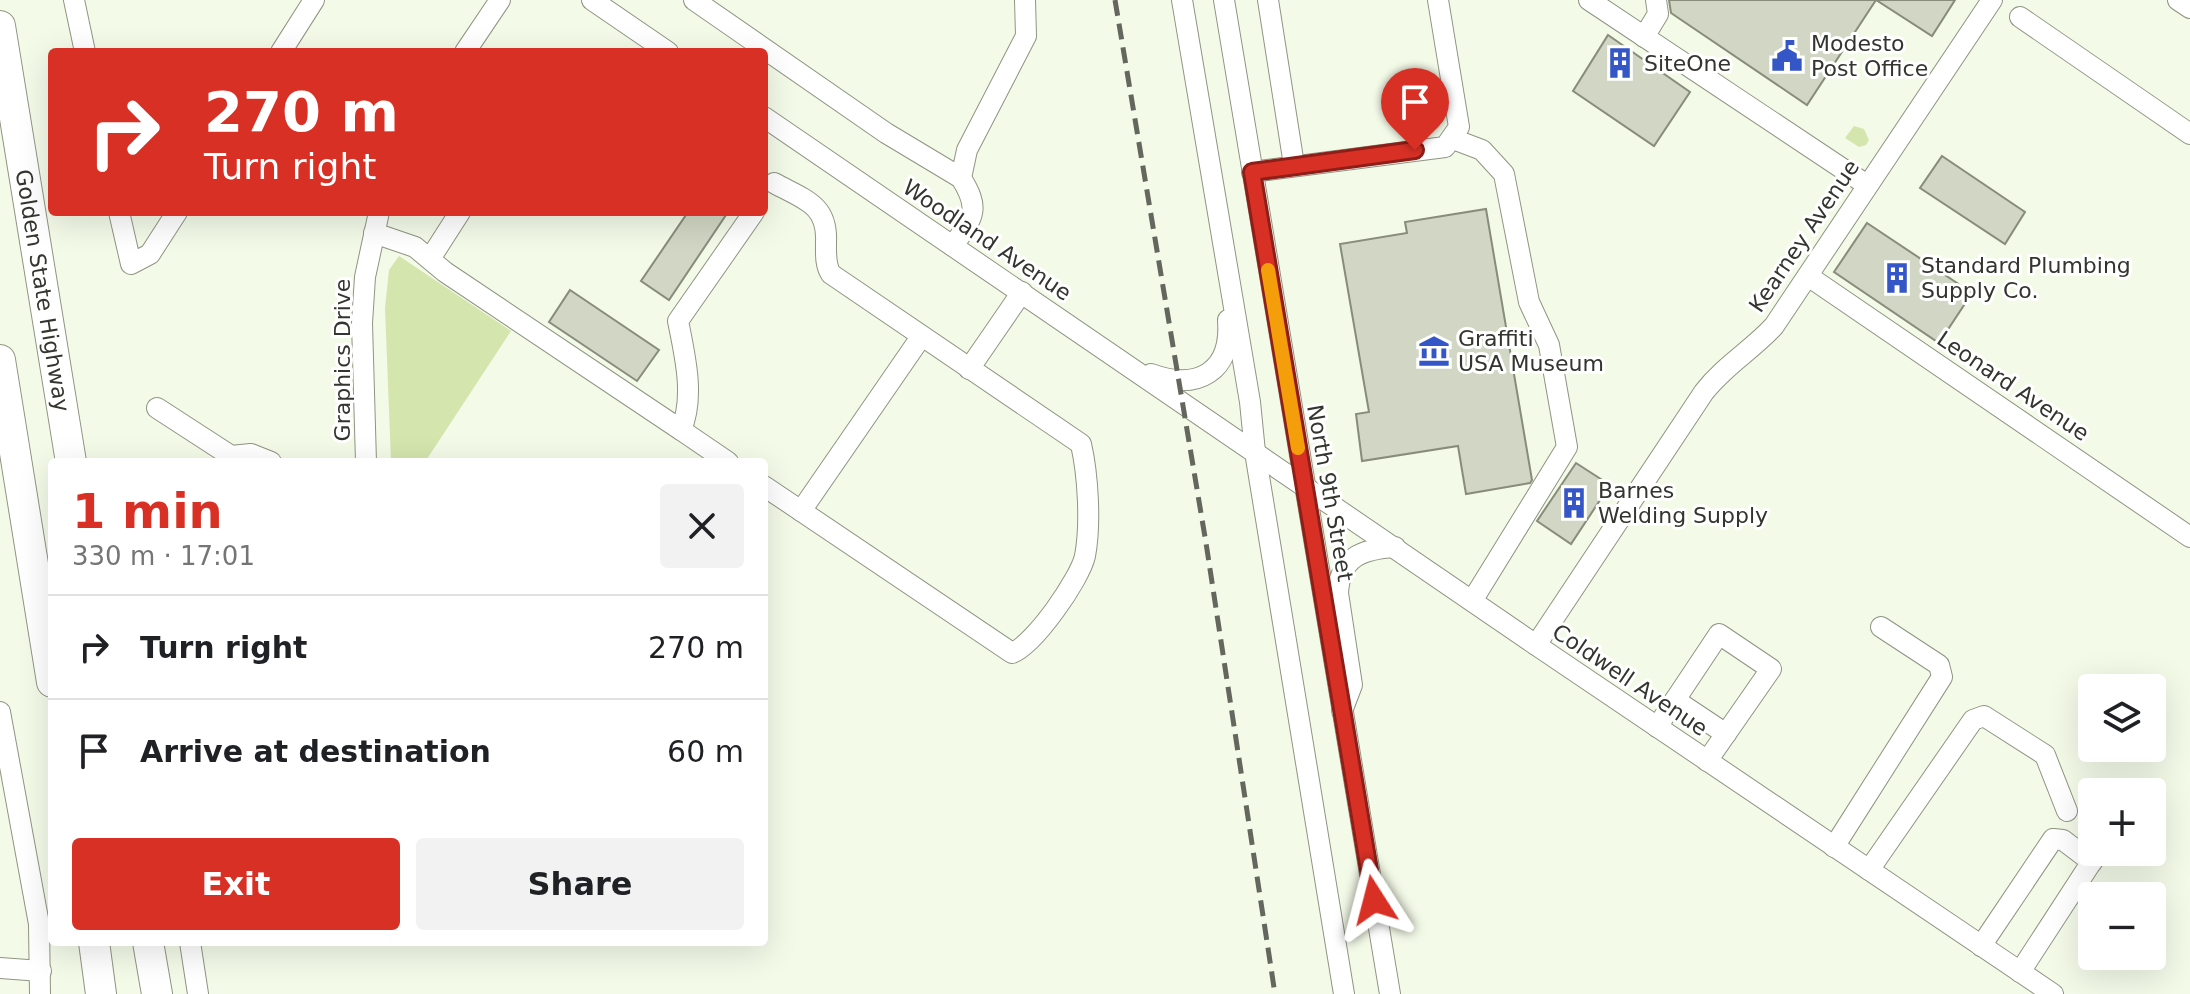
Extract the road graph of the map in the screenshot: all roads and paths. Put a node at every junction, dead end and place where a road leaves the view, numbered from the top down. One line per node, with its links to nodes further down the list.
1 (74, 0): 19 (street)
2 (314, 0): 20 (street)
3 (500, 0): 21 (street)
4 (592, 0): 22 (street)
5 (694, 0): 23 (street)
6 (1025, 0): 30 (street)
7 (1182, 0): 38 (street)
8 (1224, 0): 29 (street, North 9th Street)
9 (1268, 0): 28 (street)
10 (1438, 0): 27 (street)
11 (1589, 0): 18 (street)
12 (1656, 0): 18 (street)
13 (1992, 0): 31 (street, Kearney Avenue)
14 (2178, 0): 15 (street)
15 (2190, 8)
16 (2020, 17): 26 (street)
17 (0, 26): 52 (highway, Golden State Highway)
18 (1644, 37): 31 (street)
19 (84, 48)
20 (284, 48)
21 (468, 48)
22 (662, 48)
23 (763, 48)
24 (768, 51): 30 (street)
25 (768, 120): 40 (street, Woodland Avenue)
26 (2190, 134)
27 (1453, 139): 28 (street); 61 (street)
28 (1294, 165): 29 (street)
29 (1252, 172): 56 (street, North 9th Street)
30 (961, 178): 40 (street)
31 (1867, 185): 42 (street, Kearney Avenue)
32 (768, 186): 44 (street)
33 (120, 216): 34 (street)
34 (174, 216)
35 (378, 216): 39 (street, Graphics Drive)
36 (457, 216): 41 (street)
37 (751, 216): 50 (street)
38 (1221, 230): 46 (street); 51 (street)
39 (374, 233): 41 (street); 54 (street, Graphics Drive)
40 (953, 246): 43 (street, Woodland Avenue)
41 (430, 259): 50 (street)
42 (1808, 276): 59 (street, Leonard Avenue); 63 (street, Kearney Avenue)
43 (1022, 292): 46 (street, Woodland Avenue); 47 (street)
44 (921, 337): 47 (street); 58 (street)
45 (0, 360): 64 (highway)
46 (1130, 366): 48 (street, Woodland Avenue)
47 (969, 369): 58 (street)
48 (1182, 403): 51 (street, Coldwell Avenue)
49 (157, 408): 53 (street)
50 (681, 430): 55 (street)
51 (1255, 452): 56 (street, Coldwell Avenue); 88 (street)
52 (70, 458)
53 (261, 458)
54 (366, 458)
55 (722, 458)
56 (1303, 484): 60 (street, Coldwell Avenue); 66 (street, North 9th Street)
57 (768, 489): 58 (street)
58 (801, 511)
59 (2190, 537)
60 (1395, 547): 61 (street, Coldwell Avenue); 66 (street)
61 (1472, 601): 63 (street, Coldwell Avenue)
62 (1881, 627): 73 (street)
63 (1536, 645): 68 (street, Coldwell Avenue)
64 (48, 657)
65 (1675, 700): 68 (street); 69 (street); 69 (street)
66 (1342, 711): 89 (street, North 9th Street)
67 (0, 712): 70 (street)
68 (1657, 727): 71 (street, Coldwell Avenue)
69 (1726, 734): 71 (street)
70 (4, 757): 82 (street)
71 (1707, 761): 73 (street, Coldwell Avenue)
72 (2067, 811): 76 (street)
73 (1834, 847): 76 (street, Coldwell Avenue)
74 (2078, 848): 80 (street)
75 (2089, 866): 83 (street)
76 (1869, 870): 80 (street, Coldwell Avenue)
77 (95, 946): 85 (highway)
78 (149, 946): 86 (highway)
79 (191, 946): 87 (street)
80 (1981, 946): 83 (street, Coldwell Avenue)
81 (0, 968): 82 (street)
82 (41, 971): 84 (street)
83 (2020, 972): 90 (street, Coldwell Avenue)
84 (40, 994)
85 (101, 994)
86 (157, 994)
87 (198, 994)
88 (1344, 994)
89 (1390, 994)
90 (2053, 994)

